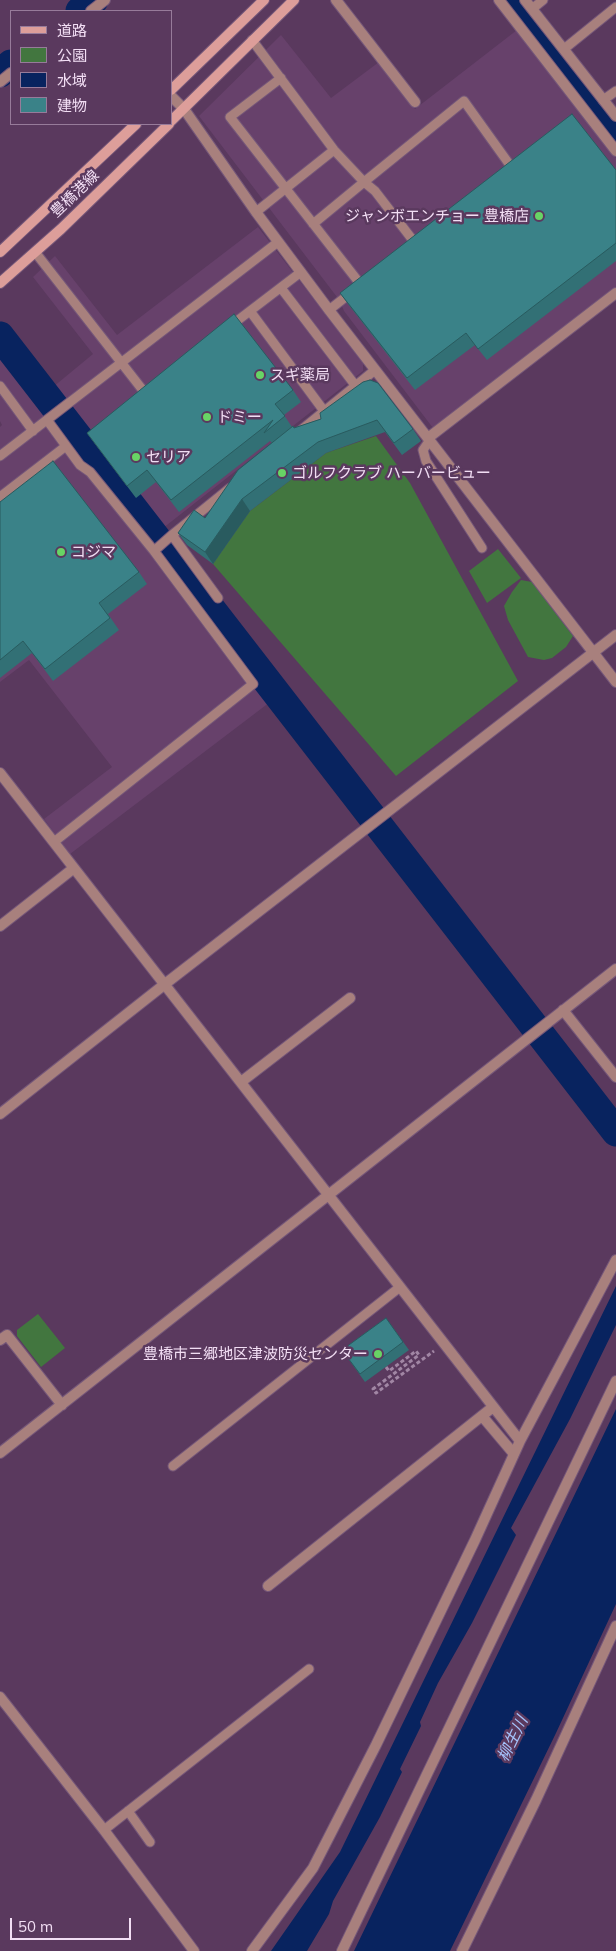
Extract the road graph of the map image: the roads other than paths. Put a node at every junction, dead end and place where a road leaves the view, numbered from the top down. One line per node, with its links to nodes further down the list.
1 (105, 0): 8 (street)
2 (264, 0): 16 (main road)
3 (294, 0): 11 (main road, 豊橋港線)
4 (336, 0): 20 (street)
5 (499, 0): 27 (street)
6 (525, 0): 10 (street)
7 (543, 0): 10 (lane)
8 (94, 7)
9 (616, 7): 12 (lane)
10 (532, 9): 12 (street)
11 (252, 40): 14 (lane); 21 (main road, 豊橋港線)
12 (564, 49): 19 (street)
13 (10, 74): 15 (street)
14 (281, 78): 26 (lane); 30 (lane)
15 (0, 82)
16 (172, 89)
17 (616, 90): 19 (lane)
18 (172, 97): 21 (street)
19 (603, 100): 22 (street)
20 (415, 102)
21 (184, 109): 23 (main road, 豊橋港線); 31 (street)
22 (616, 116)
23 (172, 121)
24 (135, 125): 35 (main road, 豊橋港線)
25 (168, 125): 36 (main road, 豊橋港線)
26 (334, 150): 29 (lane); 30 (lane)
27 (616, 151)
28 (504, 174): 29 (lane)
29 (364, 182): 32 (lane); 34 (lane)
30 (285, 188): 31 (lane); 32 (lane)
31 (256, 212): 33 (street)
32 (313, 224): 40 (lane)
33 (278, 242): 37 (street); 46 (lane)
34 (407, 249)
35 (0, 252)
36 (34, 252): 39 (main road, 豊橋港線); 46 (lane)
37 (301, 272): 41 (lane); 43 (street)
38 (368, 279): 40 (lane)
39 (0, 282)
40 (361, 285): 43 (lane)
41 (281, 288): 44 (lane); 49 (lane)
42 (616, 293): 55 (street)
43 (329, 310): 47 (street)
44 (250, 312): 45 (lane); 51 (lane)
45 (220, 335)
46 (122, 362): 48 (lane); 52 (lane)
47 (375, 370): 49 (lane); 55 (street)
48 (160, 381)
49 (355, 385): 51 (lane)
50 (0, 386): 53 (lane)
51 (324, 411): 54 (lane)
52 (50, 418): 53 (lane); 56 (lane)
53 (32, 431): 57 (lane)
54 (294, 436)
55 (429, 439): 61 (lane); 64 (street)
56 (66, 446): 59 (lane); 60 (lane)
57 (0, 456)
58 (240, 479): 60 (lane)
59 (0, 496)
60 (162, 543): 62 (lane); 67 (lane)
61 (482, 548)
62 (218, 598)
63 (616, 635): 64 (street)
64 (594, 653): 65 (street); 71 (street)
65 (616, 682)
66 (0, 773): 67 (street)
67 (54, 842): 68 (street)
68 (74, 868): 69 (street); 71 (street)
69 (0, 926)
70 (616, 969): 73 (street)
71 (165, 984): 75 (street); 76 (street)
72 (350, 998): 75 (street)
73 (563, 1010): 74 (street); 77 (street)
74 (616, 1077)
75 (241, 1082): 77 (street)
76 (0, 1114)
77 (328, 1194): 79 (street); 82 (street)
78 (616, 1260): 85 (street)
79 (400, 1286): 83 (street); 88 (lane)
80 (0, 1340): 82 (street)
81 (616, 1381): 98 (street)
82 (62, 1405): 86 (street)
83 (494, 1407): 84 (street); 85 (street)
84 (482, 1416): 87 (street); 89 (street)
85 (520, 1441): 87 (street)
86 (0, 1453)
87 (514, 1454): 97 (street)
88 (173, 1466)
89 (268, 1586)
90 (616, 1626): 99 (street)
91 (309, 1669): 93 (lane)
92 (0, 1696): 94 (street)
93 (128, 1811): 94 (lane); 95 (lane)
94 (104, 1830): 96 (street)
95 (150, 1842)
96 (194, 1951)
97 (252, 1951)
98 (342, 1951)
99 (462, 1951)

